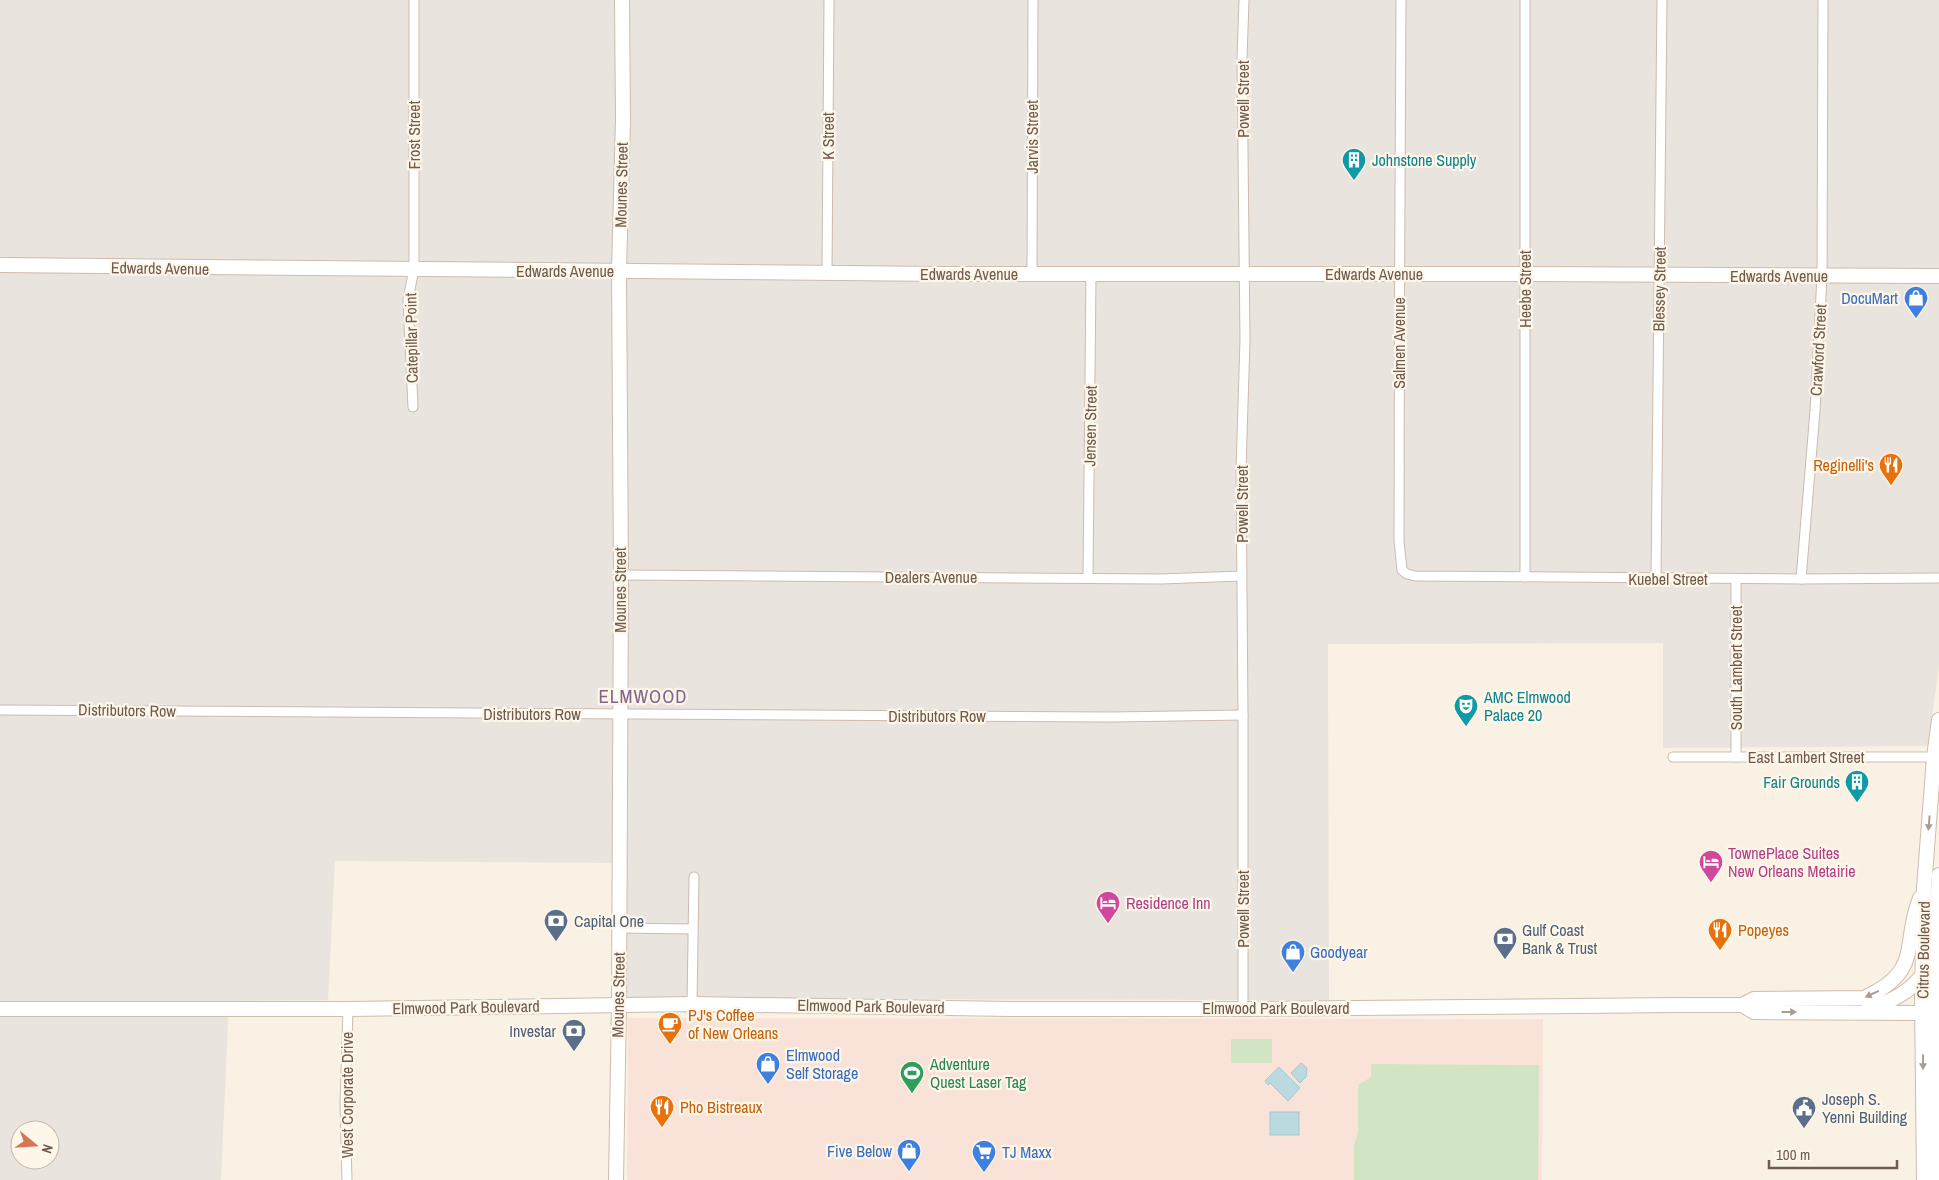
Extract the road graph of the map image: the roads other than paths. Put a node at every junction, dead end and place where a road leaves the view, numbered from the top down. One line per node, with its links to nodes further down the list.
1 (414, 0): 11 (street, Frost Street)
2 (622, 0): 12 (street, Mounes Street)
3 (829, 0): 13 (street, K Street)
4 (1033, 0): 14 (street, Jarvis Street)
5 (1244, 0): 16 (street, Powell Street)
6 (1401, 0): 17 (street, Salmen Avenue)
7 (1525, 0): 18 (street, Heebe Street)
8 (1662, 0): 19 (street, Blessey Street)
9 (1823, 0): 20 (street, Crawford Street)
10 (0, 266): 11 (street, Edwards Avenue)
11 (414, 269): 12 (street, Edwards Avenue); 22 (street, Catepillar Point)
12 (619, 271): 13 (street, Edwards Avenue); 24 (street, Mounes Street)
13 (828, 273): 14 (street, Edwards Avenue)
14 (1032, 274): 15 (street, Edwards Avenue)
15 (1091, 274): 16 (street, Edwards Avenue); 27 (street, Jensen Street)
16 (1244, 274): 17 (street, Edwards Avenue); 25 (street, Powell Street)
17 (1400, 274): 18 (street, Edwards Avenue); 23 (street, Salmen Avenue)
18 (1525, 274): 19 (street, Edwards Avenue); 26 (street, Heebe Street)
19 (1660, 275): 20 (street, Edwards Avenue); 29 (street, Blessey Street)
20 (1822, 276): 21 (street, Edwards Avenue); 31 (street, Crawford Street)
21 (1939, 276)
22 (413, 408)
23 (1402, 566): 26 (street, Kuebel Street)
24 (621, 576): 27 (street, Dealers Avenue); 33 (street, Mounes Street)
25 (1242, 576): 27 (street, Dealers Avenue); 34 (street, Powell Street)
26 (1526, 577): 29 (street, Kuebel Street)
27 (1088, 578)
28 (1939, 578): 31 (street, Kuebel Street)
29 (1656, 579): 30 (street, Kuebel Street)
30 (1736, 579): 31 (street, Kuebel Street); 37 (street, South Lambert Street)
31 (1801, 579)
32 (0, 710): 33 (street, Distributors Row)
33 (620, 714): 34 (street, Distributors Row); 44 (street, Mounes Street)
34 (1243, 715): 55 (street, Powell Street)
35 (1939, 720): 38 (street, Citrus Boulevard)
36 (1673, 757): 37 (street, East Lambert Street)
37 (1736, 757): 38 (street, East Lambert Street)
38 (1937, 757): 39 (street, Citrus Boulevard, one-way to 39)
39 (1926, 856): 42 (street, Citrus Boulevard); 43 (street)
40 (1939, 875): 43 (street, Citrus Boulevard)
41 (694, 877): 45 (street)
42 (1924, 888): 47 (street); 48 (street, Citrus Boulevard)
43 (1936, 920): 46 (street, Citrus Boulevard)
44 (619, 928): 45 (street); 51 (street, Mounes Street)
45 (692, 929): 50 (street)
46 (1935, 941): 48 (street, Elmwood Park Boulevard); 49 (street, Citrus Boulevard)
47 (1899, 974): 48 (street); 52 (street, Elmwood Park Boulevard, one-way to 52)
48 (1923, 975): 49 (street); 56 (street, Elmwood Park Boulevard); 58 (street, Citrus Boulevard)
49 (1934, 985): 63 (street, Citrus Boulevard)
50 (692, 1004): 51 (street, Elmwood Park Boulevard); 55 (street, Elmwood Park Boulevard)
51 (619, 1005): 54 (street, Elmwood Park Boulevard); 61 (street, Mounes Street)
52 (1742, 1005): 55 (street, Elmwood Park Boulevard); 56 (street, Elmwood Park Boulevard, one-way to 56)
53 (0, 1009): 54 (street, Elmwood Park Boulevard)
54 (348, 1009): 60 (street, West Corporate Drive)
55 (1243, 1009)
56 (1852, 1012): 57 (street, Elmwood Park Boulevard)
57 (1905, 1013): 58 (street, Elmwood Park Boulevard); 59 (street)
58 (1923, 1014): 59 (street, Citrus Boulevard)
59 (1923, 1037): 62 (street, Citrus Boulevard, one-way to 62)
60 (347, 1180)
61 (616, 1180)
62 (1924, 1180)
63 (1935, 1180)

